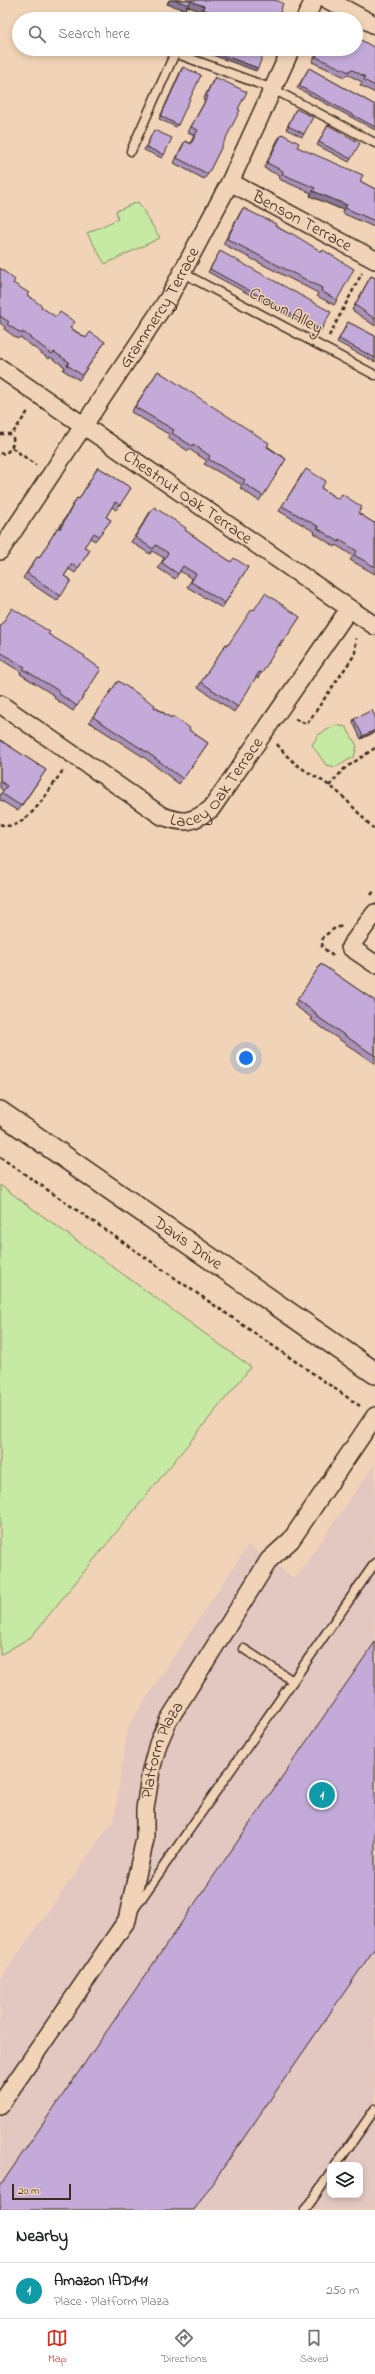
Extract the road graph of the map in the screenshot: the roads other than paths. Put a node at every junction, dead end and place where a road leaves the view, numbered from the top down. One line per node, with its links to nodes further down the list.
1 (314, 0): 3 (street)
2 (328, 0): 4 (street)
3 (308, 12)
4 (350, 12)
5 (363, 19): 6 (street)
6 (375, 26)
7 (174, 56): 12 (lane)
8 (183, 56): 10 (lane)
9 (289, 56): 10 (street, Grammercy Terrace)
10 (273, 89): 11 (lane); 13 (street, Grammercy Terrace)
11 (375, 143)
12 (131, 151)
13 (230, 182): 14 (street, Benson Terrace); 15 (street, Grammercy Terrace)
14 (375, 260)
15 (183, 273): 17 (lane, Crown Alley); 18 (street, Grammercy Terrace)
16 (0, 368): 18 (street, Chestnut Oak Terrace)
17 (375, 375)
18 (85, 426): 19 (street, Grammercy Terrace); 20 (street, Chestnut Oak Terrace)
19 (0, 551)
20 (349, 609): 21 (street, Chestnut Oak Terrace); 22 (street, Lacey Oak Terrace)
21 (375, 626)
22 (0, 704)
23 (375, 913): 24 (street)
24 (375, 964)
25 (0, 1112): 26 (street, Davis Drive)
26 (375, 1373)
27 (375, 1416): 31 (street, Platform Plaza)
28 (375, 1563): 30 (lane)
29 (244, 1649): 30 (lane)
30 (293, 1681): 31 (lane)
31 (127, 1920): 32 (street, Platform Plaza)
32 (0, 2105)
33 (375, 2109): 34 (lane)
34 (338, 2162)
35 (327, 2178): 36 (lane)
36 (306, 2210)

